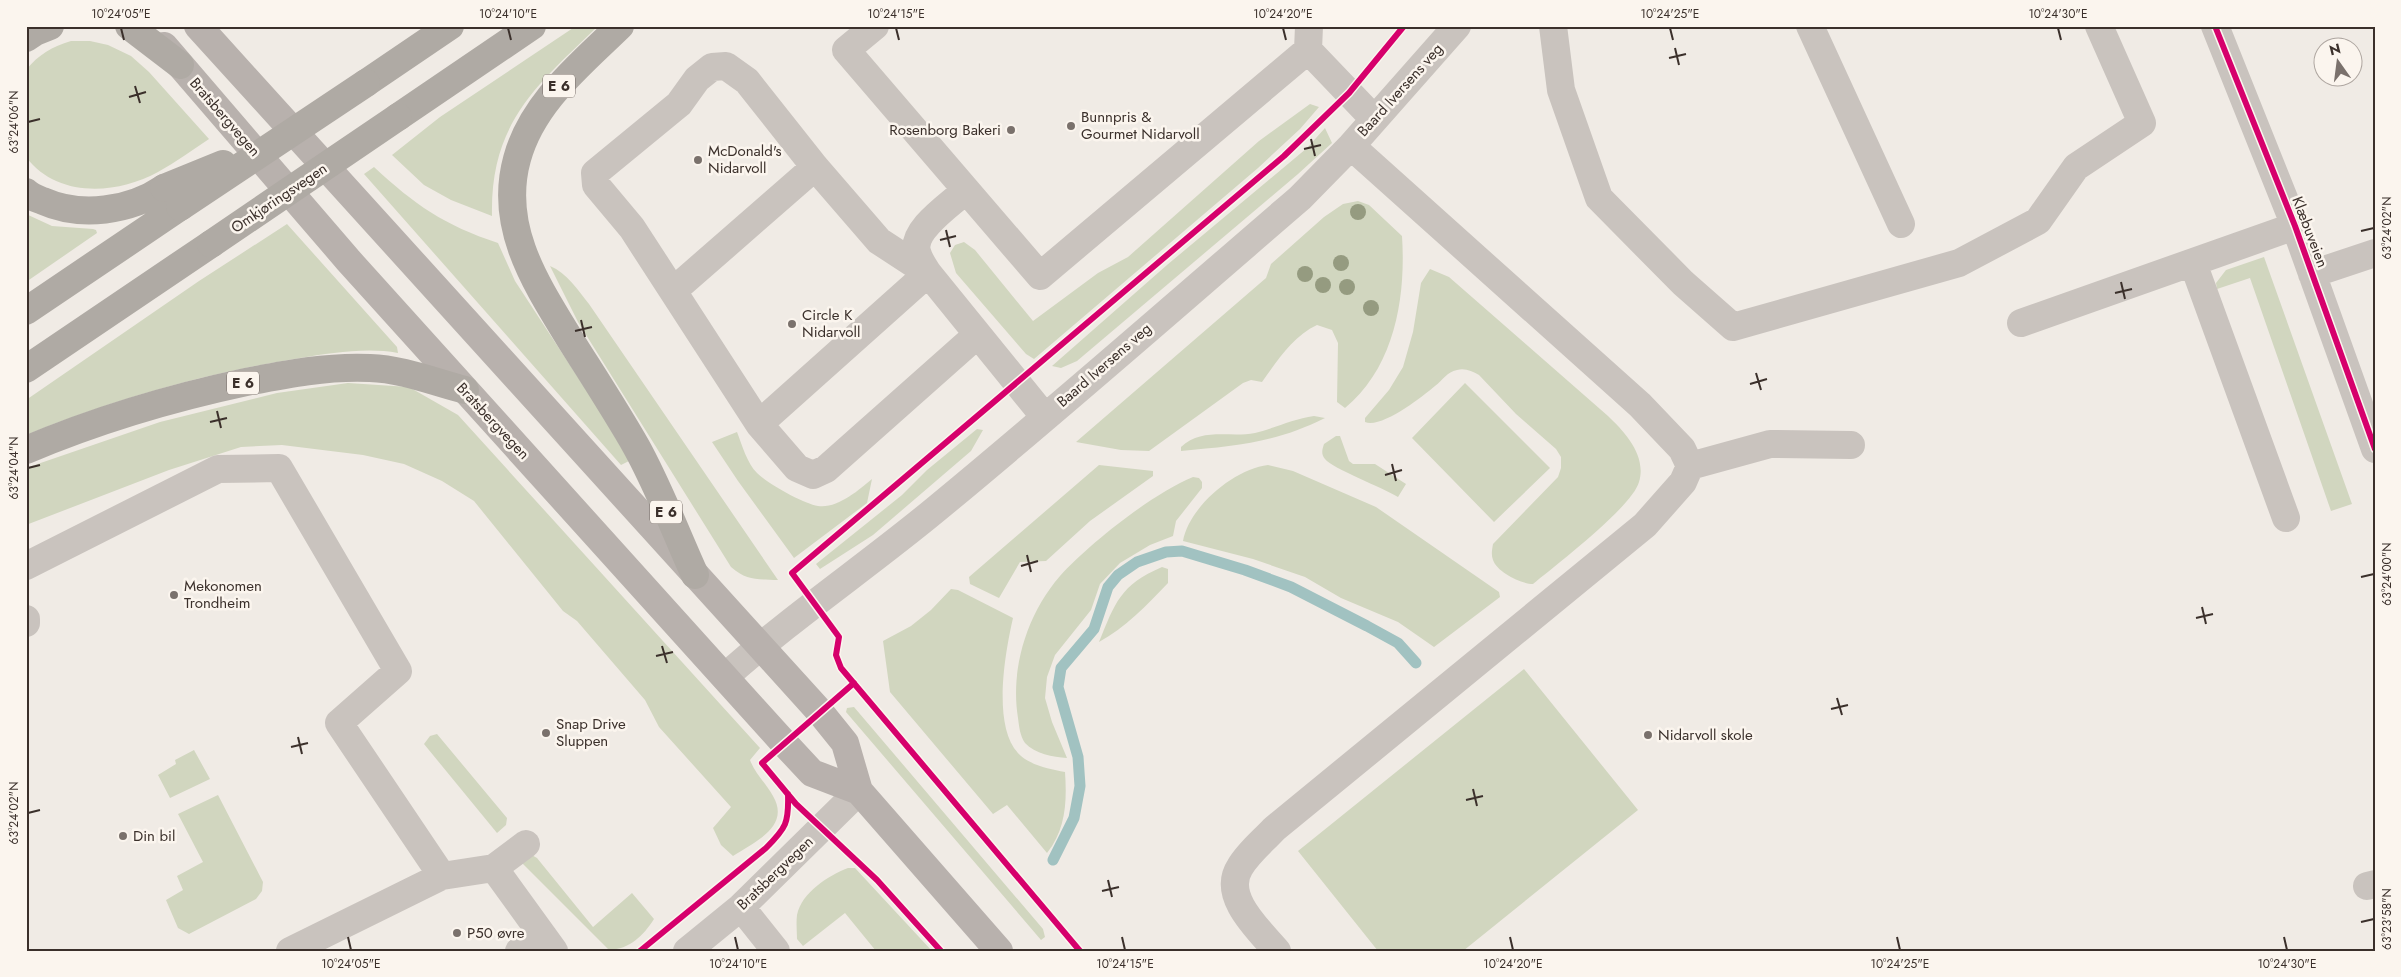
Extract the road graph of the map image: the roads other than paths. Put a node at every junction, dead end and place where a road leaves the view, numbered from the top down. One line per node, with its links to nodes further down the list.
1 (50, 26): 14 (highway)
2 (129, 26): 16 (highway)
3 (147, 26): 16 (main road, Bratsbergvegen)
4 (198, 26): 43 (main road, Bratsbergvegen)
5 (450, 26): 22 (highway, bridge)
6 (532, 26): 33 (highway, Omkjøringsvegen, bridge)
7 (620, 26): 43 (highway, E 6)
8 (874, 26): 21 (street)
9 (1457, 26): 17 (street, Baard Iversens veg)
10 (1553, 26): 12 (street)
11 (1810, 26): 23 (street)
12 (2099, 26)
13 (2215, 26): 24 (street, Klæbuveien)
14 (26, 38)
15 (1309, 38): 17 (street); 21 (street)
16 (180, 65): 34 (main road, Bratsbergvegen)
17 (1374, 119): 18 (street, Baard Iversens veg)
18 (1351, 146): 35 (street, Baard Iversens veg); 40 (street)
19 (815, 167): 27 (street); 29 (street); 29 (street)
20 (26, 192): 22 (highway)
21 (966, 192): 27 (street)
22 (172, 198): 30 (highway)
23 (1901, 224)
24 (2295, 226): 26 (street); 28 (street, Klæbuveien)
25 (2375, 253): 28 (street)
26 (2193, 263): 31 (street); 41 (street)
27 (928, 273): 32 (street); 36 (street)
28 (2312, 274): 38 (street, Klæbuveien)
29 (673, 291): 36 (street)
30 (26, 311)
31 (2021, 323)
32 (978, 335): 35 (street); 36 (street)
33 (26, 369)
34 (465, 390): 39 (highway, E 6); 45 (main road, Bratsbergvegen)
35 (1044, 416): 44 (street, Baard Iversens veg)
36 (758, 424)
37 (1851, 445): 40 (street)
38 (2375, 449)
39 (26, 450)
40 (1690, 466): 57 (street)
41 (2286, 518)
42 (26, 566): 49 (street)
43 (695, 575): 44 (main road, Bratsbergvegen)
44 (760, 646): 45 (street, Baard Iversens veg); 46 (main road, Bratsbergvegen)
45 (726, 677): 46 (main road, Bratsbergvegen)
46 (859, 791): 50 (street, Bratsbergvegen); 56 (main road, Bratsbergvegen)
47 (526, 844): 48 (street)
48 (494, 868): 49 (street); 51 (street)
49 (442, 876): 52 (street)
50 (741, 907): 54 (street, Bratsbergvegen); 55 (street)
51 (549, 944): 53 (street)
52 (290, 951)
53 (519, 951)
54 (687, 951)
55 (776, 951)
56 (999, 951)
57 (1277, 951)

